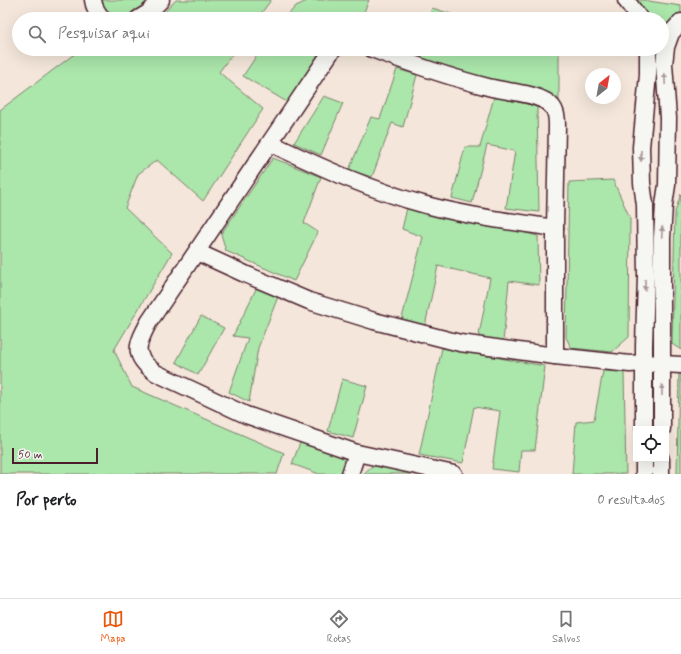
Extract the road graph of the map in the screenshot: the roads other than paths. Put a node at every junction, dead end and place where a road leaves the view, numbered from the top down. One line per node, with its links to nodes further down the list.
1 (94, 0): 4 (street)
2 (161, 0): 5 (street)
3 (626, 0): 6 (street)
4 (97, 12)
5 (149, 12)
6 (636, 12)
7 (328, 56): 13 (street)
8 (391, 56): 16 (street)
9 (648, 56): 11 (street)
10 (665, 56): 12 (street, one-way to 10)
11 (644, 117): 12 (street); 14 (street, one-way to 14)
12 (668, 118): 15 (street)
13 (270, 143): 16 (street); 17 (street)
14 (642, 183): 15 (street); 19 (street, one-way to 19)
15 (667, 185): 20 (street, one-way to 15)
16 (555, 228): 18 (street)
17 (197, 252): 18 (street); 24 (street)
18 (555, 356): 19 (street)
19 (644, 363): 20 (street); 22 (street)
20 (662, 364): 21 (street); 23 (street, one-way to 20)
21 (681, 365)
22 (644, 426)
23 (662, 426)
24 (357, 453): 27 (street); 28 (street)
25 (644, 462): 29 (street)
26 (661, 462): 30 (street)
27 (350, 474)
28 (454, 474)
29 (644, 474)
30 (661, 474)

